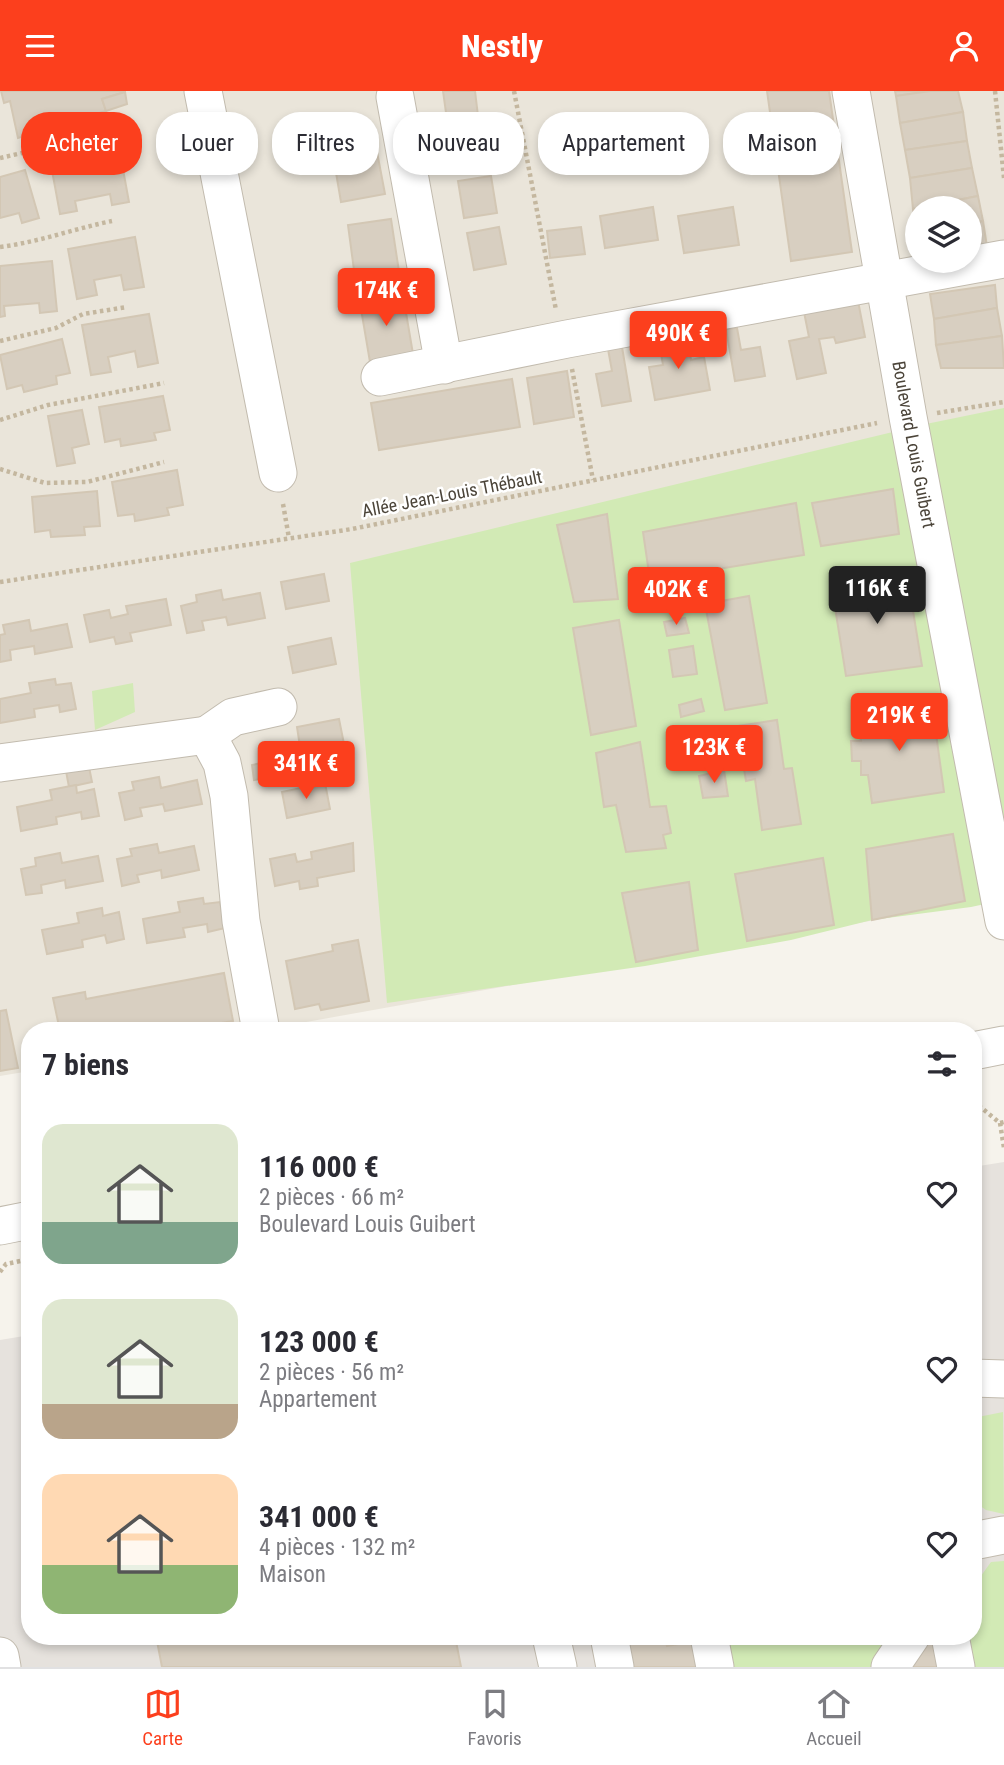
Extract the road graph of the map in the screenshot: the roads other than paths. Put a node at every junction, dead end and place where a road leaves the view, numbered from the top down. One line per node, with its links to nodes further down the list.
1 (203, 91): 8 (street)
2 (851, 91): 5 (street, Boulevard Louis Guibert)
3 (395, 97): 6 (street)
4 (1004, 259): 5 (street)
5 (886, 280): 6 (street); 12 (street, Boulevard Louis Guibert)
6 (444, 365): 7 (street)
7 (380, 377)
8 (278, 473)
9 (278, 707): 10 (street)
10 (207, 735): 11 (street); 13 (street)
11 (0, 764)
12 (1004, 921)
13 (259, 1022)
14 (1004, 1045): 15 (street)
15 (982, 1049)
16 (21, 1222): 17 (street)
17 (0, 1226)
18 (982, 1378): 19 (street)
19 (1004, 1379)
20 (1004, 1535): 21 (street)
21 (982, 1539)
22 (553, 1645): 29 (street)
23 (611, 1645): 30 (street)
24 (711, 1645): 31 (street)
25 (905, 1645): 32 (street)
26 (952, 1645): 33 (street)
27 (0, 1656): 28 (street)
28 (2, 1667)
29 (558, 1667)
30 (615, 1667)
31 (715, 1667)
32 (890, 1667)
33 (956, 1667)

